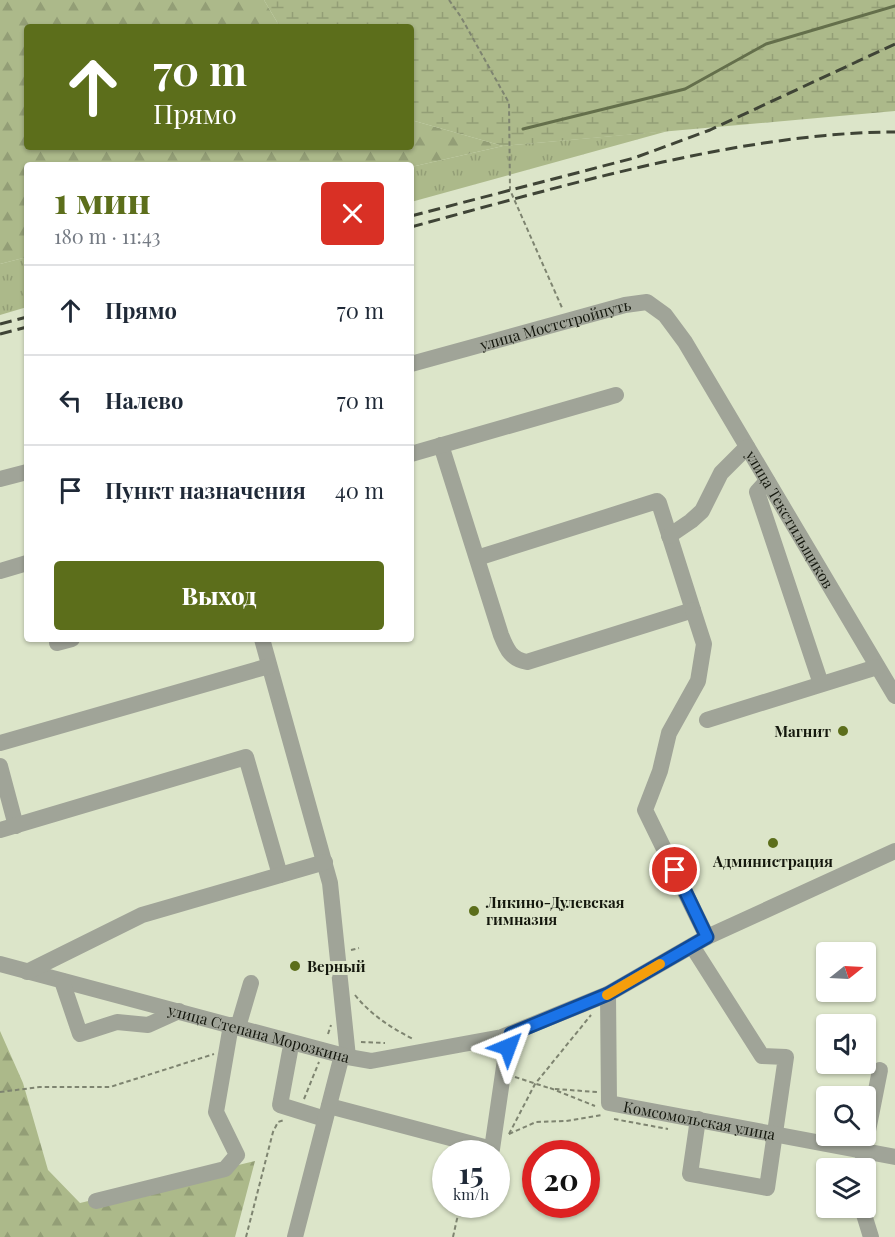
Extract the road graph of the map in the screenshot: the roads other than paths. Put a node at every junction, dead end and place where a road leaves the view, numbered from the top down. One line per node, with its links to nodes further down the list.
1 (685, 342): 2 (street, улица Мостстройпуть); 5 (street, улица Текстильщиков)
2 (414, 363)
3 (616, 395): 4 (street)
4 (441, 446): 6 (street); 11 (street)
5 (747, 447): 9 (street, улица Текстильщиков); 10 (street)
6 (414, 453)
7 (24, 473): 8 (street)
8 (0, 479)
9 (767, 481): 17 (street, улица Текстильщиков); 18 (street)
10 (669, 536): 11 (street); 14 (street)
11 (477, 558): 14 (street)
12 (24, 565): 13 (street)
13 (0, 571)
14 (693, 610): 27 (street)
15 (263, 642): 16 (street, улица Степана Морозкина)
16 (269, 666): 21 (street); 25 (street, улица Степана Морозкина)
17 (878, 667): 18 (street); 19 (street, улица Текстильщиков)
18 (821, 684): 20 (street)
19 (895, 696)
20 (707, 720)
21 (0, 743)
22 (0, 766): 23 (street)
23 (8, 828): 26 (street)
24 (895, 851): 27 (street)
25 (325, 862): 26 (street); 38 (street, улица Степана Морозкина)
26 (280, 875): 30 (street)
27 (707, 937): 28 (street)
28 (692, 945): 33 (street); 42 (street)
29 (0, 963): 30 (street, улица Степана Морозкина)
30 (27, 972): 31 (street, улица Степана Морозкина)
31 (62, 981): 34 (street, улица Степана Морозкина); 34 (street)
32 (251, 983): 35 (street)
33 (608, 994): 36 (street); 41 (street, Комсомольская улица)
34 (179, 1011): 35 (street, улица Степана Морозкина)
35 (235, 1026): 38 (street, улица Степана Морозкина); 46 (street)
36 (511, 1034): 38 (street); 40 (street)
37 (290, 1051): 40 (street)
38 (349, 1051): 40 (street)
39 (880, 1070): 43 (street)
40 (327, 1112): 48 (street)
41 (698, 1119): 42 (street, Комсомольская улица); 42 (street)
42 (776, 1134): 43 (street, Комсомольская улица)
43 (864, 1151): 44 (street, Комсомольская улица); 45 (street)
44 (895, 1157)
45 (863, 1158)
46 (96, 1201)
47 (865, 1218): 49 (street)
48 (294, 1237)
49 (871, 1237)

